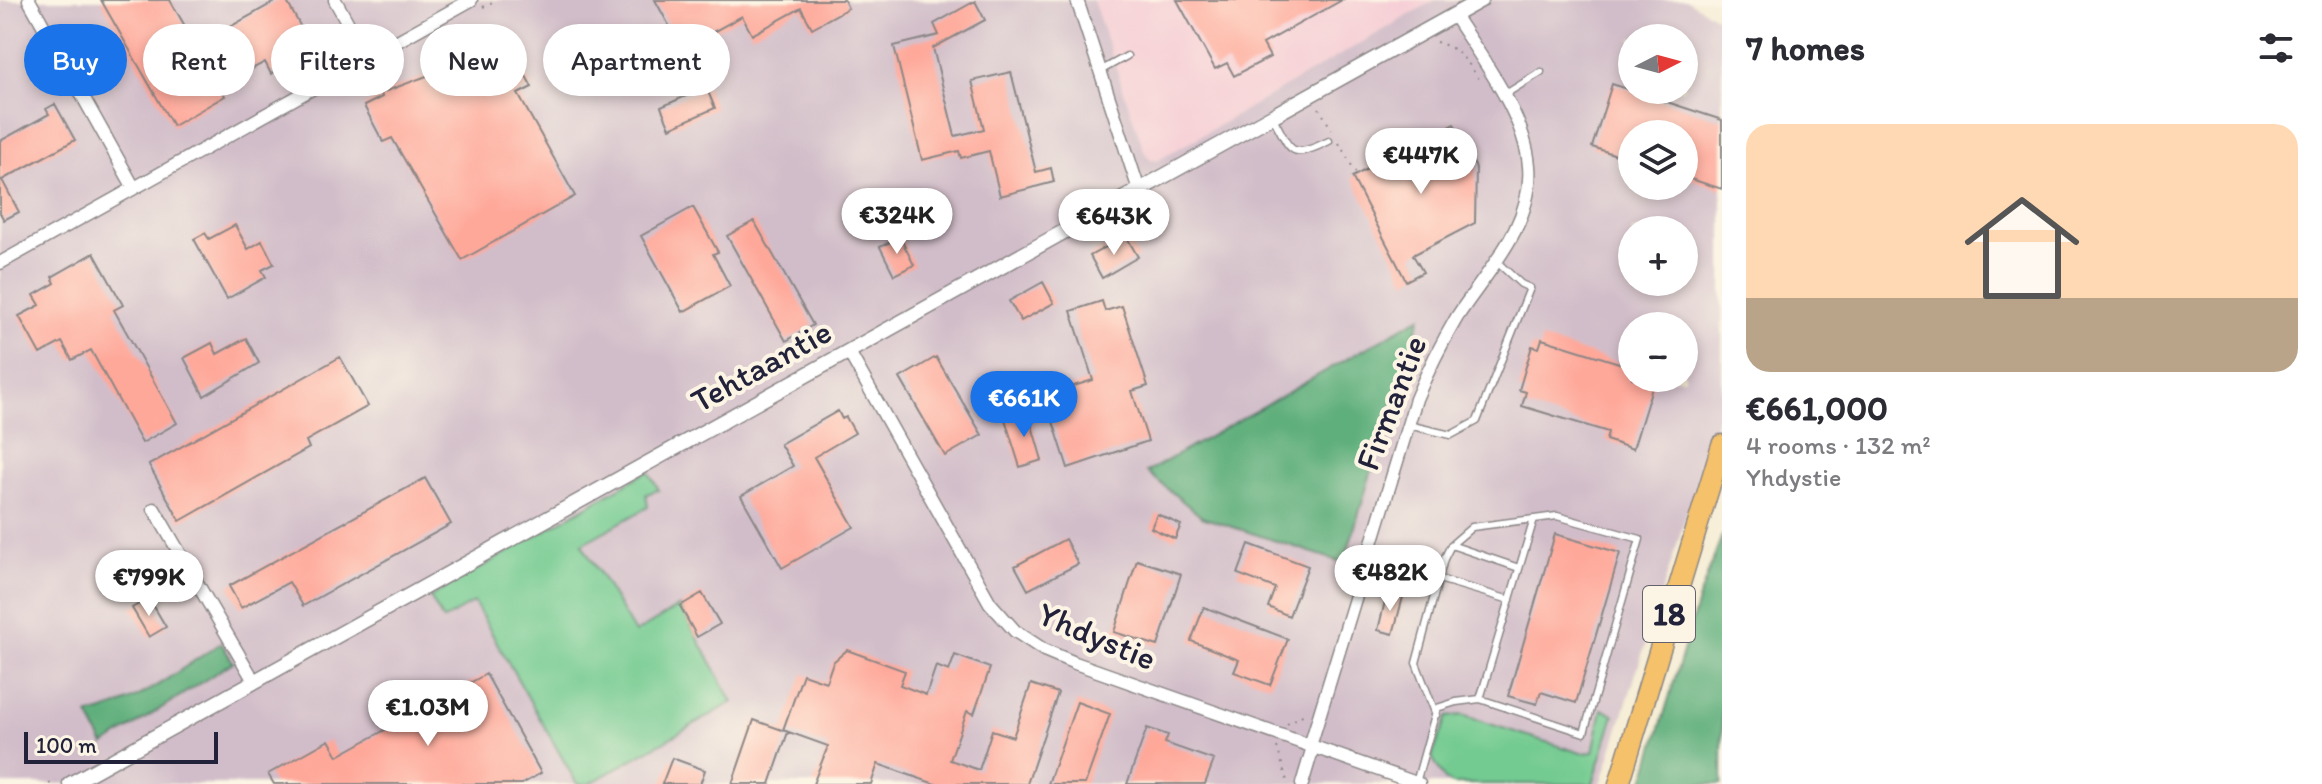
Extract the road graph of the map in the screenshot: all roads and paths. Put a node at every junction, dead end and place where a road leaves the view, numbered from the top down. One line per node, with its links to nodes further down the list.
1 (29, 0): 18 (street)
2 (335, 0): 7 (street)
3 (471, 0): 8 (street)
4 (1077, 0): 10 (street)
5 (1481, 0): 6 (street, Tehtaantie)
6 (1454, 15): 12 (street, Tehtaantie); 13 (street, Firmantie)
7 (348, 24)
8 (404, 37)
9 (1127, 56): 10 (lane)
10 (1100, 71): 19 (street)
11 (1541, 72): 13 (lane)
12 (1312, 94): 15 (street, Tehtaantie); 17 (path)
13 (1504, 95): 20 (street, Firmantie)
14 (299, 96): 18 (street)
15 (1272, 116): 16 (lane); 19 (street, Tehtaantie)
16 (1329, 141)
17 (1357, 175)
18 (134, 188): 21 (street)
19 (1139, 190): 22 (street, Tehtaantie)
20 (1497, 262): 23 (street, Firmantie); 23 (lane)
21 (0, 263)
22 (849, 352): 31 (street, Tehtaantie); 34 (street, Yhdystie)
23 (1408, 425): 34 (street, Firmantie)
24 (1722, 445): 38 (highway, 18)
25 (154, 509): 31 (street)
26 (1534, 519): 27 (lane); 28 (lane); 32 (lane)
27 (1451, 545): 28 (lane); 29 (lane)
28 (1519, 568): 30 (lane)
29 (1439, 579): 30 (lane); 33 (lane)
30 (1510, 600): 32 (lane)
31 (254, 681): 35 (street, Tehtaantie)
32 (1480, 699): 33 (lane)
33 (1436, 715): 37 (lane)
34 (1312, 746): 36 (street, Firmantie); 37 (street, Yhdystie)
35 (70, 784)
36 (1302, 784)
37 (1417, 784)
38 (1619, 784)

